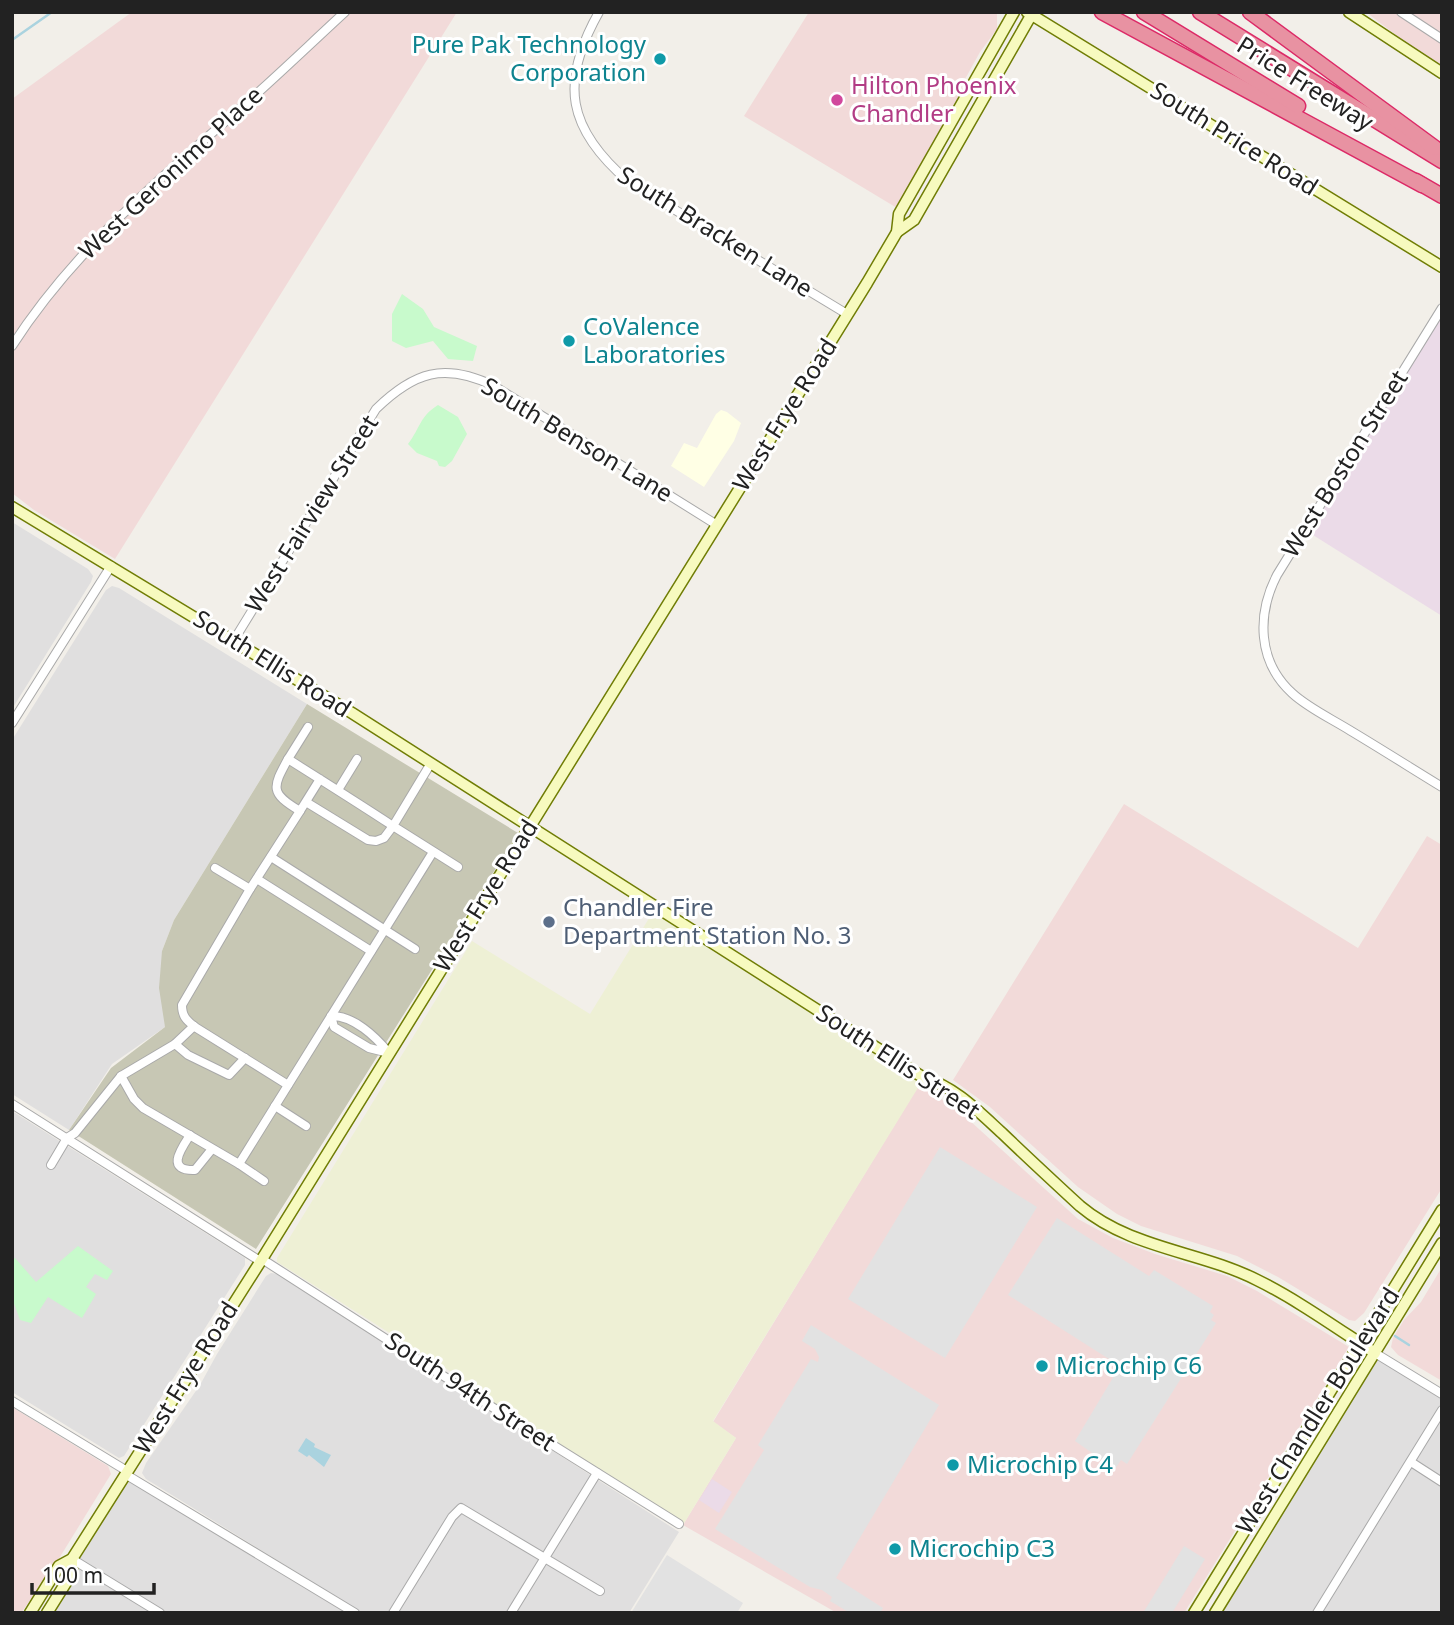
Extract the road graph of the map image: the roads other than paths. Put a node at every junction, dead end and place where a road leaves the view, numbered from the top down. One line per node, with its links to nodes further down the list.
1 (345, 12): 23 (street, West Geronimo Place)
2 (599, 12): 22 (street, South Bracken Lane)
3 (1014, 12): 13 (street, West Frye Road)
4 (1102, 12): 17 (highway)
5 (1144, 12): 17 (highway, Price Freeway)
6 (1200, 12): 16 (highway, Price Freeway)
7 (1250, 12): 15 (highway)
8 (1349, 12): 12 (street)
9 (1401, 12): 11 (street)
10 (1030, 13): 14 (street, West Frye Road); 20 (street, South Price Road)
11 (1442, 38)
12 (1442, 73)
13 (964, 100): 14 (street); 19 (street, West Frye Road)
14 (978, 107): 19 (street, West Frye Road)
15 (1442, 154)
16 (1442, 161)
17 (1422, 184): 18 (highway, Price Freeway)
18 (1442, 196)
19 (897, 232): 22 (street, West Frye Road)
20 (1442, 267)
21 (1442, 308): 35 (street, West Boston Street)
22 (847, 314): 26 (street, West Frye Road)
23 (12, 346)
24 (432, 373): 26 (street, South Benson Lane); 28 (street, West Fairview Street)
25 (12, 507): 27 (street, South Ellis Road)
26 (717, 526): 40 (street, West Frye Road)
27 (111, 566): 28 (street, South Ellis Road); 29 (street)
28 (234, 640): 33 (street, South Ellis Road)
29 (12, 723)
30 (308, 727): 31 (street)
31 (288, 759): 34 (street); 38 (street)
32 (357, 759): 36 (street)
33 (430, 763): 39 (street); 40 (street, South Ellis Road)
34 (320, 779): 36 (street); 37 (street)
35 (1442, 787)
36 (338, 790): 39 (street)
37 (306, 802): 38 (street); 39 (street)
38 (300, 811): 42 (street)
39 (393, 826): 41 (street)
40 (529, 826): 53 (street, West Frye Road); 69 (street, South Ellis Street)
41 (433, 852): 43 (street); 47 (street)
42 (271, 857): 45 (street); 47 (street)
43 (458, 867)
44 (215, 868): 46 (street)
45 (257, 879): 46 (street); 49 (street)
46 (250, 889): 51 (street)
47 (385, 929): 48 (street); 49 (street)
48 (415, 949)
49 (371, 951): 50 (street)
50 (331, 1016): 53 (street); 53 (street); 56 (street)
51 (194, 1026): 52 (street); 54 (street)
52 (175, 1044): 54 (street); 55 (street)
53 (389, 1053): 68 (street, West Frye Road)
54 (245, 1058): 56 (street)
55 (121, 1076): 60 (street); 61 (street)
56 (288, 1085): 58 (street)
57 (12, 1104): 61 (street, South 94th Street)
58 (275, 1106): 59 (street); 63 (street)
59 (306, 1126)
60 (190, 1135): 62 (street); 62 (street)
61 (67, 1138): 64 (street); 68 (street, South 94th Street)
62 (212, 1149): 63 (street)
63 (239, 1164): 65 (street)
64 (51, 1165)
65 (264, 1181)
66 (1442, 1210): 69 (street, West Chandler Boulevard)
67 (1442, 1243): 70 (street, West Chandler Boulevard)
68 (261, 1260): 75 (street, West Frye Road); 76 (street, South 94th Street)
69 (1360, 1343): 70 (street, South Ellis Street); 88 (street, West Chandler Boulevard)
70 (1375, 1353): 71 (street); 89 (street, West Chandler Boulevard)
71 (1442, 1394)
72 (12, 1401): 75 (street)
73 (1442, 1410): 74 (street)
74 (1410, 1462): 77 (street); 90 (street)
75 (126, 1472): 80 (street, West Frye Road); 85 (street)
76 (597, 1473): 78 (street, South 94th Street); 79 (street)
77 (1442, 1482)
78 (679, 1524)
79 (545, 1558): 81 (street); 86 (street); 87 (street)
80 (72, 1559): 82 (street, West Frye Road); 83 (street, West Frye Road); 84 (street)
81 (600, 1591)
82 (30, 1613)
83 (47, 1613)
84 (160, 1613)
85 (355, 1613)
86 (393, 1613)
87 (511, 1613)
88 (1194, 1613)
89 (1215, 1613)
90 (1317, 1613)

